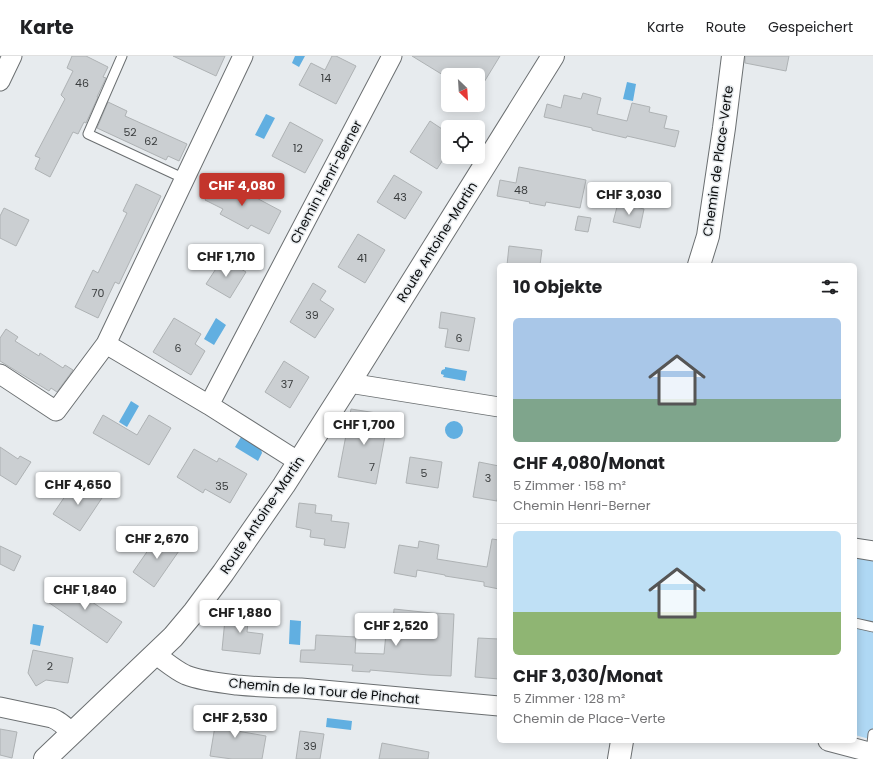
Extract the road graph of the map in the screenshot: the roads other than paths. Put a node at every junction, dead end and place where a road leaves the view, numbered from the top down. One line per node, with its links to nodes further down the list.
1 (12, 56): 7 (street)
2 (122, 56): 8 (lane)
3 (243, 56): 8 (street)
4 (392, 56): 13 (street, Chemin Henri-Berner)
5 (553, 56): 12 (street, Route Antoine-Martin)
6 (733, 56): 9 (street, Chemin de Place-Verte)
7 (1, 75)
8 (185, 179): 10 (street)
9 (700, 263)
10 (106, 344): 11 (street); 13 (street)
11 (0, 374)
12 (350, 383): 14 (street); 15 (street, Route Antoine-Martin)
13 (209, 405): 15 (street)
14 (497, 407)
15 (299, 462): 20 (street, Route Antoine-Martin)
16 (857, 548): 17 (street)
17 (873, 551)
18 (857, 623): 19 (lane)
19 (873, 627)
20 (155, 654): 21 (street, Chemin de la Tour de Pinchat); 23 (street, Route Antoine-Martin)
21 (497, 706)
22 (0, 707): 23 (street)
23 (72, 733): 27 (street, Route Antoine-Martin)
24 (622, 743): 28 (street)
25 (843, 743): 26 (street)
26 (872, 747)
27 (45, 759)
28 (619, 759)

